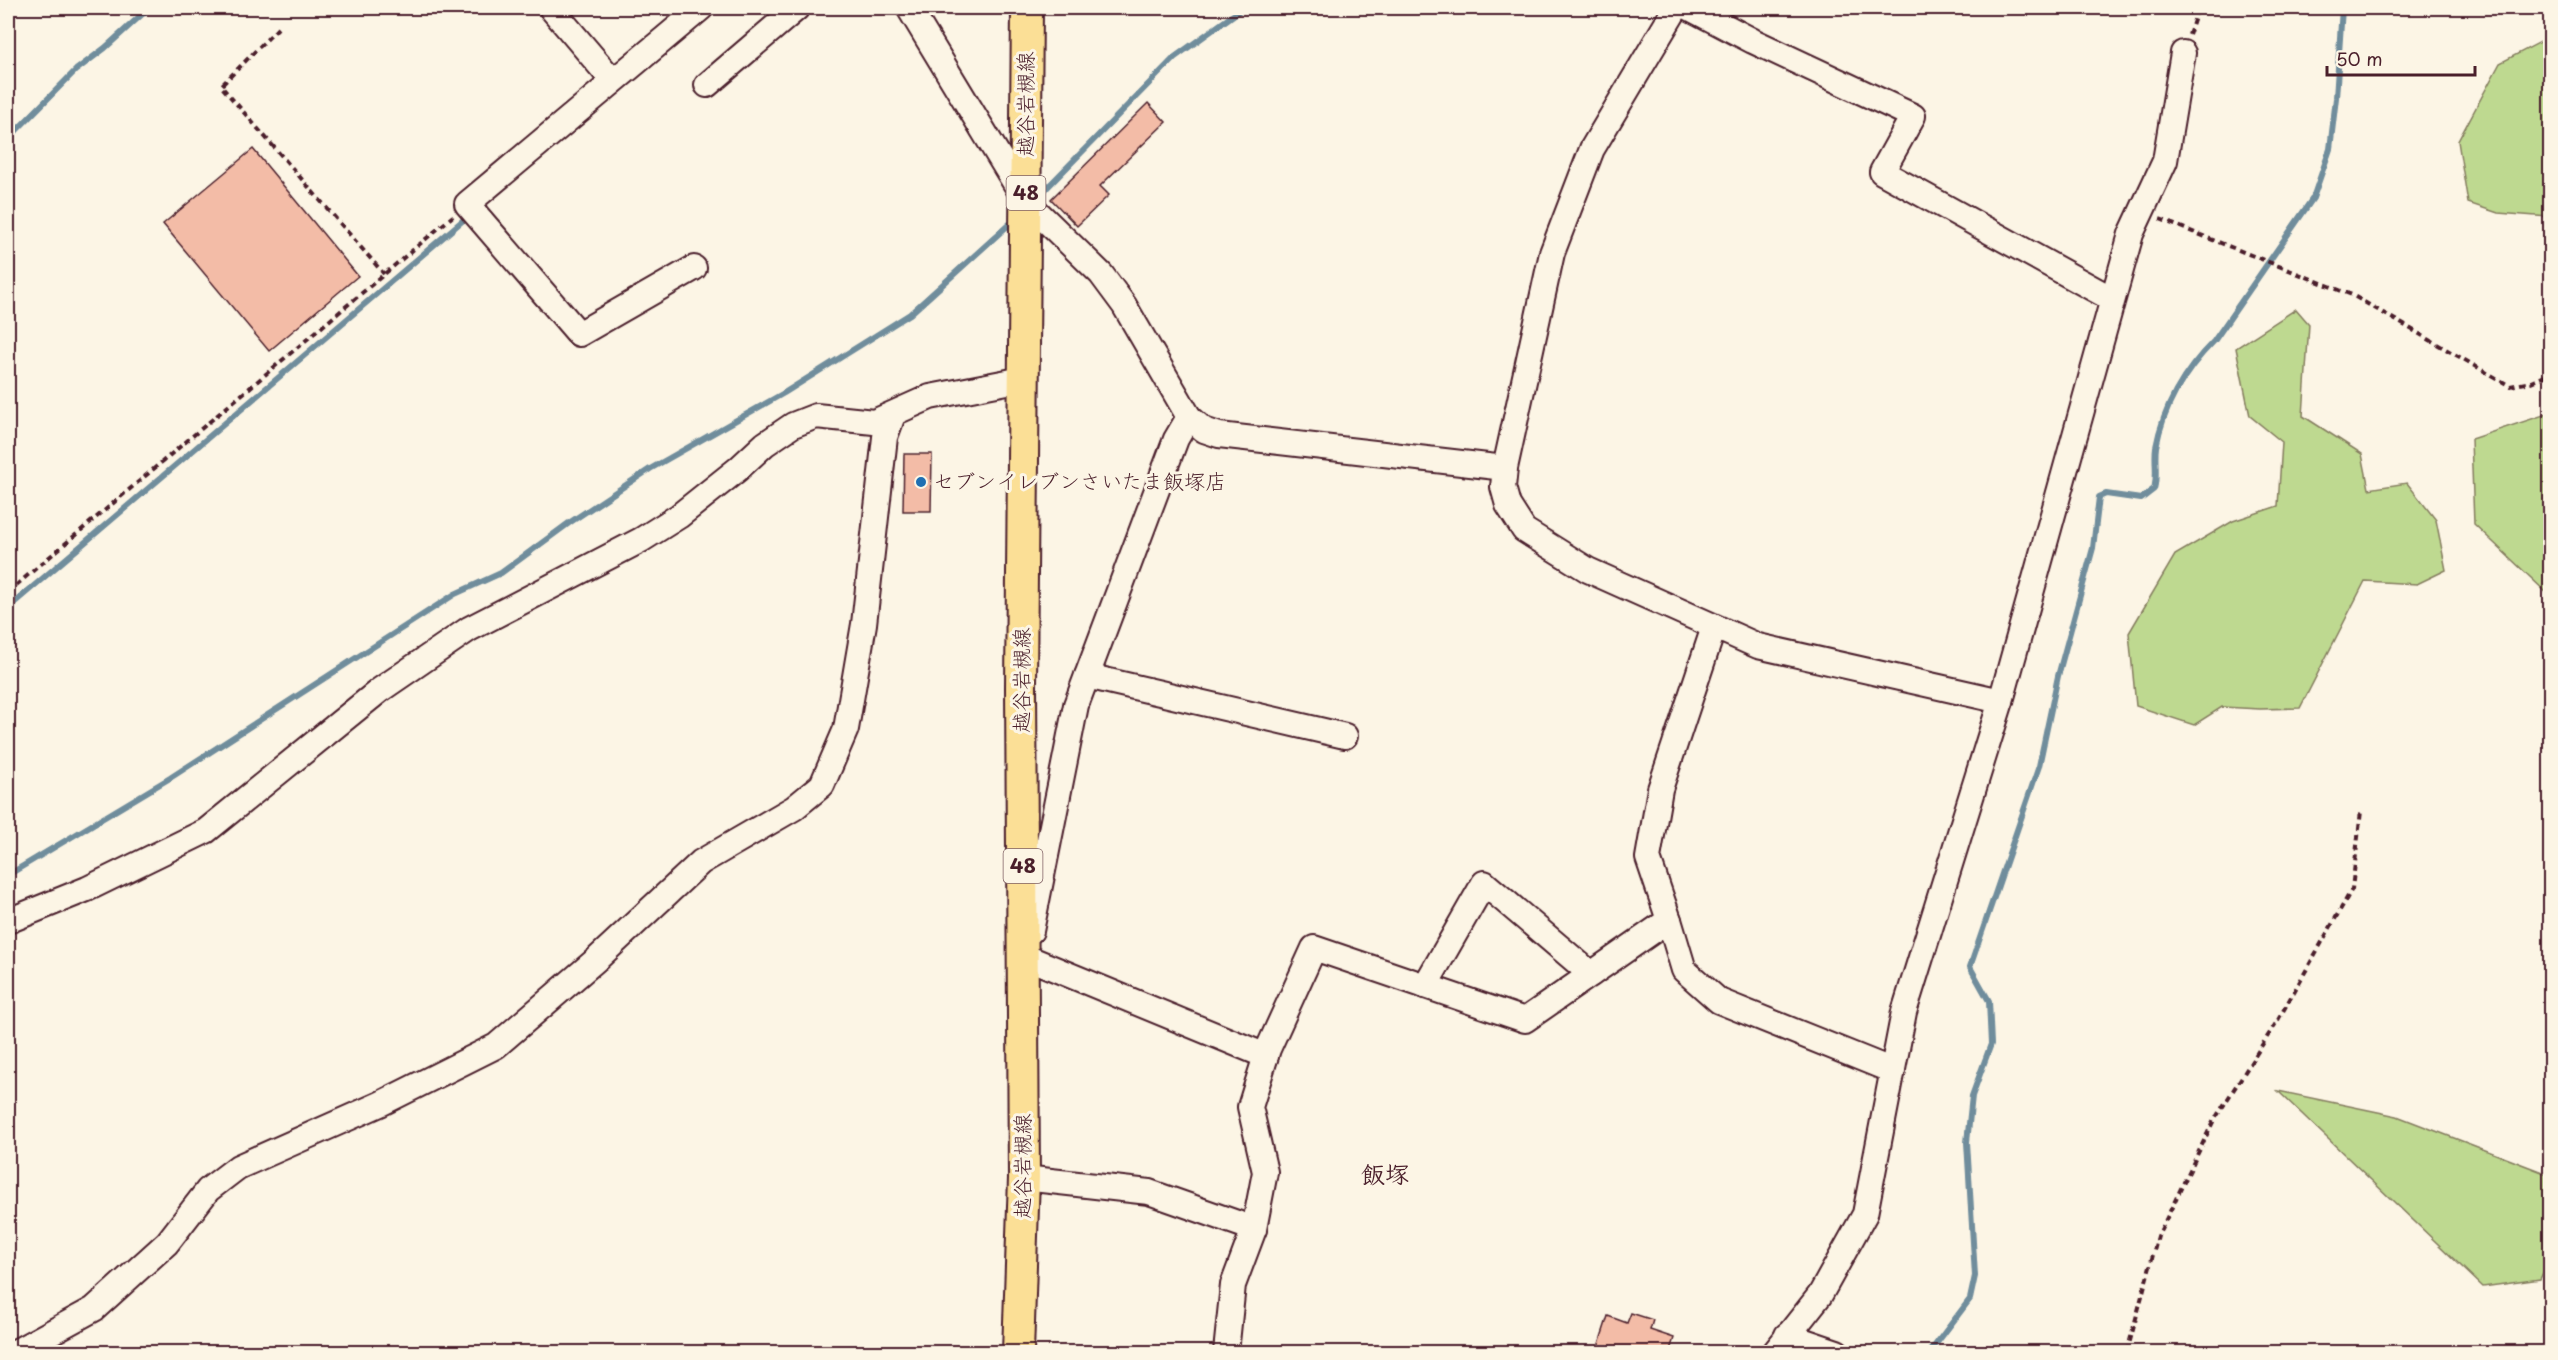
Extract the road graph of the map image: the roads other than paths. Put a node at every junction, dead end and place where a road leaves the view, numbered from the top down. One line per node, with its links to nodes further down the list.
1 (551, 8): 9 (street)
2 (701, 8): 9 (street)
3 (797, 8): 10 (street)
4 (909, 8): 11 (street)
5 (1027, 8): 11 (main road, 越谷岩槻線 / 48)
6 (1676, 8): 17 (street)
7 (1690, 8): 13 (street)
8 (2184, 53): 13 (street)
9 (613, 81): 12 (street)
10 (707, 85)
11 (1026, 201): 14 (main road, 越谷岩槻線 / 48); 16 (street)
12 (694, 268)
13 (2112, 299): 20 (street)
14 (1023, 379): 15 (street); 24 (main road, 越谷岩槻線 / 48)
15 (893, 415): 23 (street); 34 (street)
16 (1189, 417): 17 (street); 19 (street)
17 (1505, 468): 18 (street)
18 (1714, 627): 20 (street); 22 (street)
19 (1087, 676): 21 (street); 24 (street)
20 (2001, 701): 28 (street)
21 (1345, 736)
22 (1669, 920): 25 (street); 28 (street)
23 (8, 921)
24 (1025, 963): 27 (street); 29 (main road, 越谷岩槻線 / 48)
25 (1591, 974): 26 (street); 26 (street)
26 (1425, 986): 27 (street)
27 (1266, 1056): 30 (street)
28 (1893, 1071): 31 (street)
29 (1024, 1178): 30 (street); 35 (main road, 越谷岩槻線 / 48)
30 (1254, 1229): 36 (street)
31 (1781, 1344): 37 (street)
32 (8, 1347): 33 (street)
33 (8, 1353)
34 (15, 1353)
35 (1018, 1353)
36 (1226, 1353)
37 (1837, 1353)

